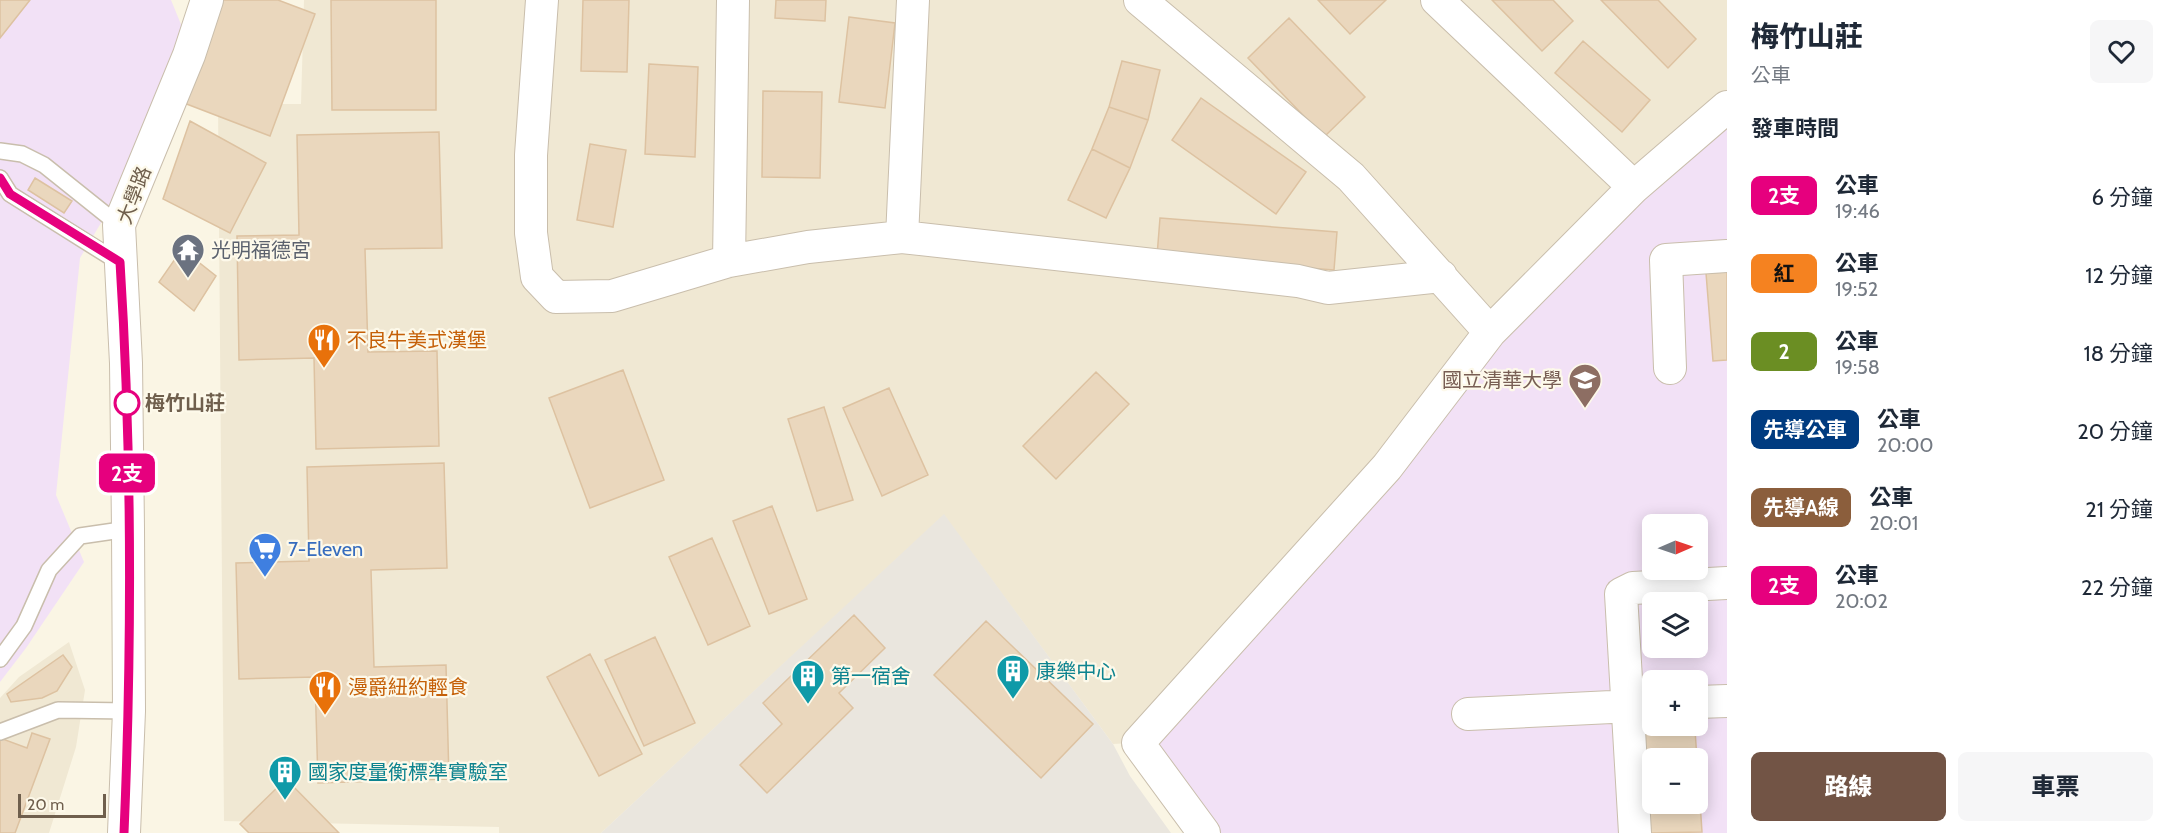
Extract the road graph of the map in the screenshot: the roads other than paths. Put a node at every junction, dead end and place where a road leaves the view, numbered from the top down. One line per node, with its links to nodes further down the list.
1 (542, 0): 14 (street)
2 (733, 0): 14 (street)
3 (912, 0): 12 (street)
4 (1437, 0): 10 (street)
5 (206, 1): 11 (street, 大學路)
6 (1159, 6): 16 (street)
7 (1727, 107): 10 (street)
8 (0, 151): 11 (lane)
9 (0, 178): 15 (lane)
10 (1634, 187): 17 (street)
11 (119, 225): 15 (street, 大學路)
12 (902, 237): 14 (street); 16 (street)
13 (1727, 256): 18 (street)
14 (729, 261)
15 (120, 262): 19 (street, 大學路)
16 (1441, 276): 17 (street)
17 (1490, 332): 29 (street)
18 (1670, 368)
19 (128, 529): 21 (lane); 25 (street, 大學路)
20 (1727, 583): 24 (street)
21 (0, 659)
22 (1727, 701): 23 (street)
23 (1708, 702)
24 (1641, 705): 26 (street); 30 (street)
25 (129, 711): 27 (lane); 28 (street, 大學路)
26 (1468, 714)
27 (0, 732)
28 (124, 833)
29 (1204, 833)
30 (1635, 833)

